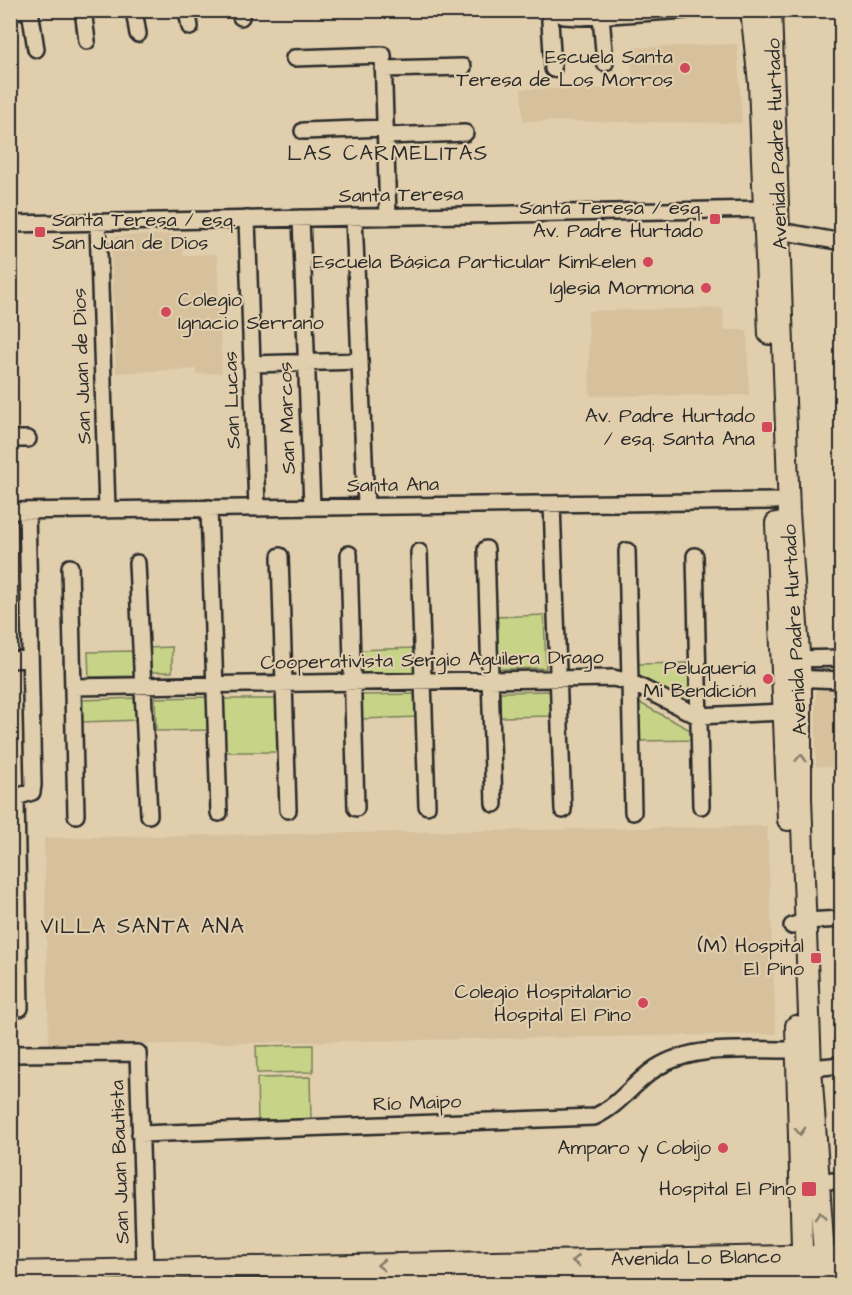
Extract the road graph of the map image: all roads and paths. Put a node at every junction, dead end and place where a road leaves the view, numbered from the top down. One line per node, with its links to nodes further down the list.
1 (23, 10): 10 (street)
2 (30, 10): 15 (street)
3 (82, 10): 14 (street)
4 (134, 10): 13 (street)
5 (188, 10): 12 (street)
6 (686, 10): 11 (street)
7 (751, 10): 24 (main road, Avenida Padre Hurtado)
8 (771, 10): 31 (main road, Avenida Padre Hurtado)
9 (552, 11): 11 (street); 20 (street)
10 (10, 12)
11 (601, 16): 18 (street)
12 (190, 27)
13 (138, 34)
14 (87, 40)
15 (36, 49)
16 (294, 58): 17 (street)
17 (383, 62): 19 (street); 22 (street)
18 (605, 63)
19 (464, 67)
20 (553, 69)
21 (303, 131): 22 (street)
22 (385, 132): 23 (street); 26 (street)
23 (465, 133)
24 (764, 209): 26 (street, Santa Teresa); 31 (street); 38 (main road, Avenida Padre Hurtado)
25 (354, 217): 26 (street, Santa Teresa); 27 (street, Santa Teresa); 33 (street)
26 (388, 217)
27 (301, 218): 28 (street, Santa Teresa); 34 (street, San Marcos)
28 (247, 219): 29 (street, Santa Teresa); 35 (street, San Lucas)
29 (98, 222): 30 (street, Santa Teresa); 44 (street, San Juan de Dios)
30 (10, 224)
31 (780, 231): 32 (street); 58 (main road, Avenida Padre Hurtado)
32 (842, 242)
33 (360, 361): 34 (street); 40 (street)
34 (306, 363): 35 (street); 41 (street, San Marcos)
35 (251, 364): 43 (street, San Lucas)
36 (10, 439): 37 (street)
37 (28, 439)
38 (776, 501): 39 (street, Santa Ana); 58 (main road, Avenida Padre Hurtado)
39 (552, 504): 40 (street, Santa Ana); 59 (street)
40 (366, 506): 41 (street, Santa Ana)
41 (312, 507): 43 (street, Santa Ana)
42 (209, 508): 43 (street, Santa Ana); 44 (street, Santa Ana); 66 (street)
43 (257, 508)
44 (107, 510): 46 (street, Santa Ana)
45 (10, 511): 46 (street, Santa Ana)
46 (27, 511): 56 (street)
47 (486, 549): 60 (street)
48 (627, 551): 64 (street)
49 (419, 552): 62 (street)
50 (349, 554): 63 (street)
51 (280, 556): 65 (street)
52 (695, 556): 70 (street)
53 (137, 563): 67 (street)
54 (70, 567): 68 (street)
55 (842, 658): 58 (street)
56 (29, 659): 57 (street); 71 (street)
57 (10, 660)
58 (791, 669): 61 (street); 69 (main road, Avenida Padre Hurtado); 84 (main road, Avenida Padre Hurtado, one-way to 58)
59 (558, 678): 60 (street, Cooperativista Sergio Aguilera Drago); 64 (street, Cooperativista Sergio Aguilera Drago); 77 (street)
60 (490, 679): 62 (street, Cooperativista Sergio Aguilera Drago); 72 (street)
61 (842, 680)
62 (423, 681): 63 (street, Cooperativista Sergio Aguilera Drago); 73 (street)
63 (353, 682): 65 (street, Cooperativista Sergio Aguilera Drago); 75 (street)
64 (630, 682): 70 (street, Cooperativista Sergio Aguilera Drago); 78 (street)
65 (285, 683): 66 (street, Cooperativista Sergio Aguilera Drago); 76 (street)
66 (214, 685): 67 (street, Cooperativista Sergio Aguilera Drago); 79 (street)
67 (143, 686): 68 (street, Cooperativista Sergio Aguilera Drago); 81 (street)
68 (73, 687): 80 (street)
69 (784, 712): 70 (street, Cooperativista Sergio Aguilera Drago); 84 (main road, Avenida Padre Hurtado)
70 (698, 716): 74 (street)
71 (13, 799): 82 (street)
72 (494, 804)
73 (427, 806)
74 (701, 806)
75 (356, 808)
76 (288, 810)
77 (562, 810)
78 (633, 812)
79 (219, 813)
80 (76, 815)
81 (149, 815)
82 (14, 893): 85 (street)
83 (842, 919): 84 (street)
84 (799, 924): 88 (main road, Avenida Padre Hurtado)
85 (15, 951): 86 (street)
86 (15, 1008)
87 (10, 1054): 90 (street, San Juan Bautista)
88 (802, 1059): 89 (street, Río Maipo); 90 (street, Río Maipo); 91 (main road, Avenida Padre Hurtado); 95 (main road, Avenida Padre Hurtado, one-way to 95)
89 (842, 1065)
90 (140, 1134): 93 (street, San Juan Bautista)
91 (817, 1178): 92 (street); 94 (main road, Avenida Padre Hurtado, one-way to 91)
92 (842, 1183)
93 (145, 1270): 95 (main road, Avenida Lo Blanco, one-way to 93); 96 (main road, Avenida Lo Blanco)
94 (832, 1270): 95 (main road, Avenida Lo Blanco)
95 (803, 1271): 97 (main road, Avenida Lo Blanco)
96 (10, 1272)
97 (619, 1280): 98 (main road, Avenida Lo Blanco)
98 (547, 1281): 99 (main road, Avenida Lo Blanco)
99 (474, 1282): 100 (main road, Avenida Lo Blanco)
100 (404, 1283): 102 (main road, Avenida Lo Blanco)
101 (302, 1284): 102 (main road, Avenida Lo Blanco)
102 (337, 1284)

